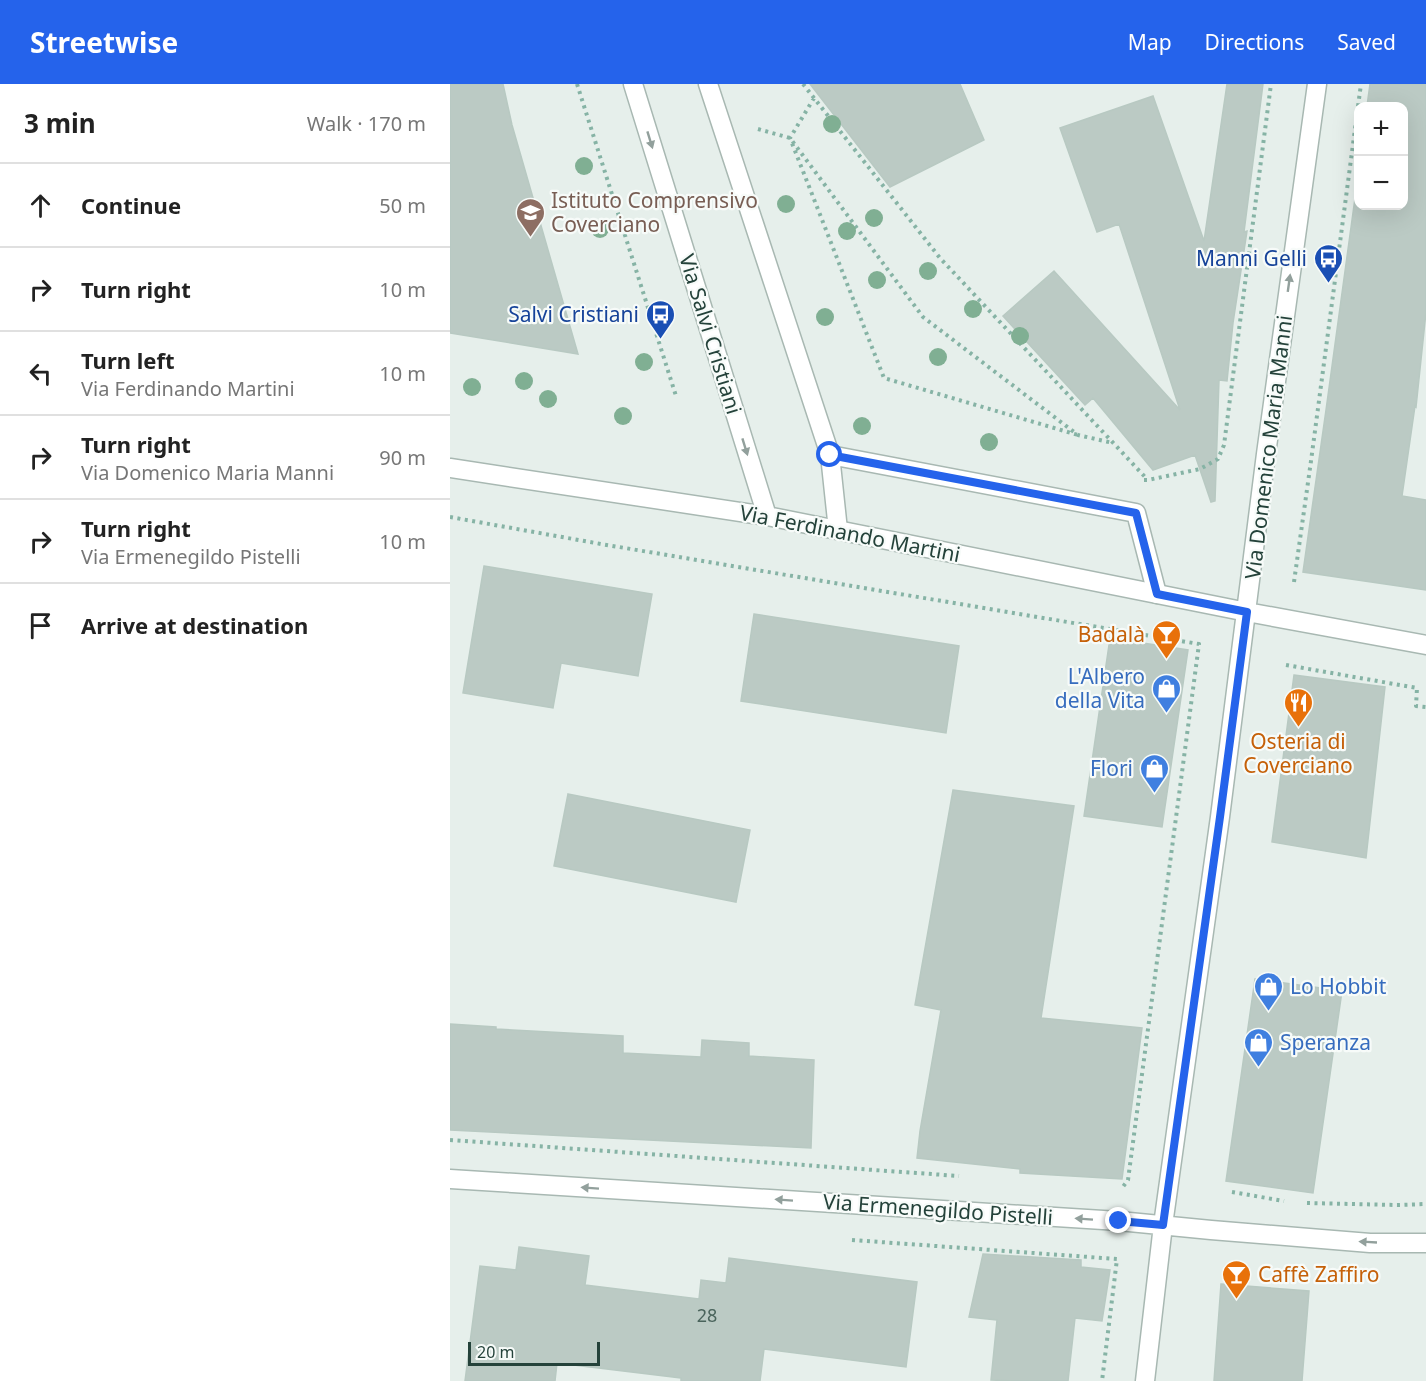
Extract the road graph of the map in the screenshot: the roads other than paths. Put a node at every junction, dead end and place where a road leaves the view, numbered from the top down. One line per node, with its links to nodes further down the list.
1 (633, 84): 6 (street, Via Salvi Cristiani, one-way to 6)
2 (708, 84): 4 (street)
3 (1317, 84): 9 (street, Via Domenico Maria Manni, one-way to 3)
4 (830, 455): 7 (street); 8 (street)
5 (450, 468): 6 (street, Via Ferdinando Martini)
6 (767, 516): 7 (street, Via Ferdinando Martini)
7 (838, 530): 8 (street, Via Ferdinando Martini)
8 (1157, 594): 9 (street, Via Ferdinando Martini)
9 (1247, 612): 10 (street, Via Ferdinando Martini); 12 (street, Via Domenico Maria Manni)
10 (1426, 645)
11 (450, 1179): 12 (street, Via Ermenegildo Pistelli, one-way to 11)
12 (1163, 1225): 13 (street, Via Ermenegildo Pistelli, one-way to 12); 14 (street, Via Domenico Maria Manni)
13 (1426, 1242)
14 (1145, 1381)

